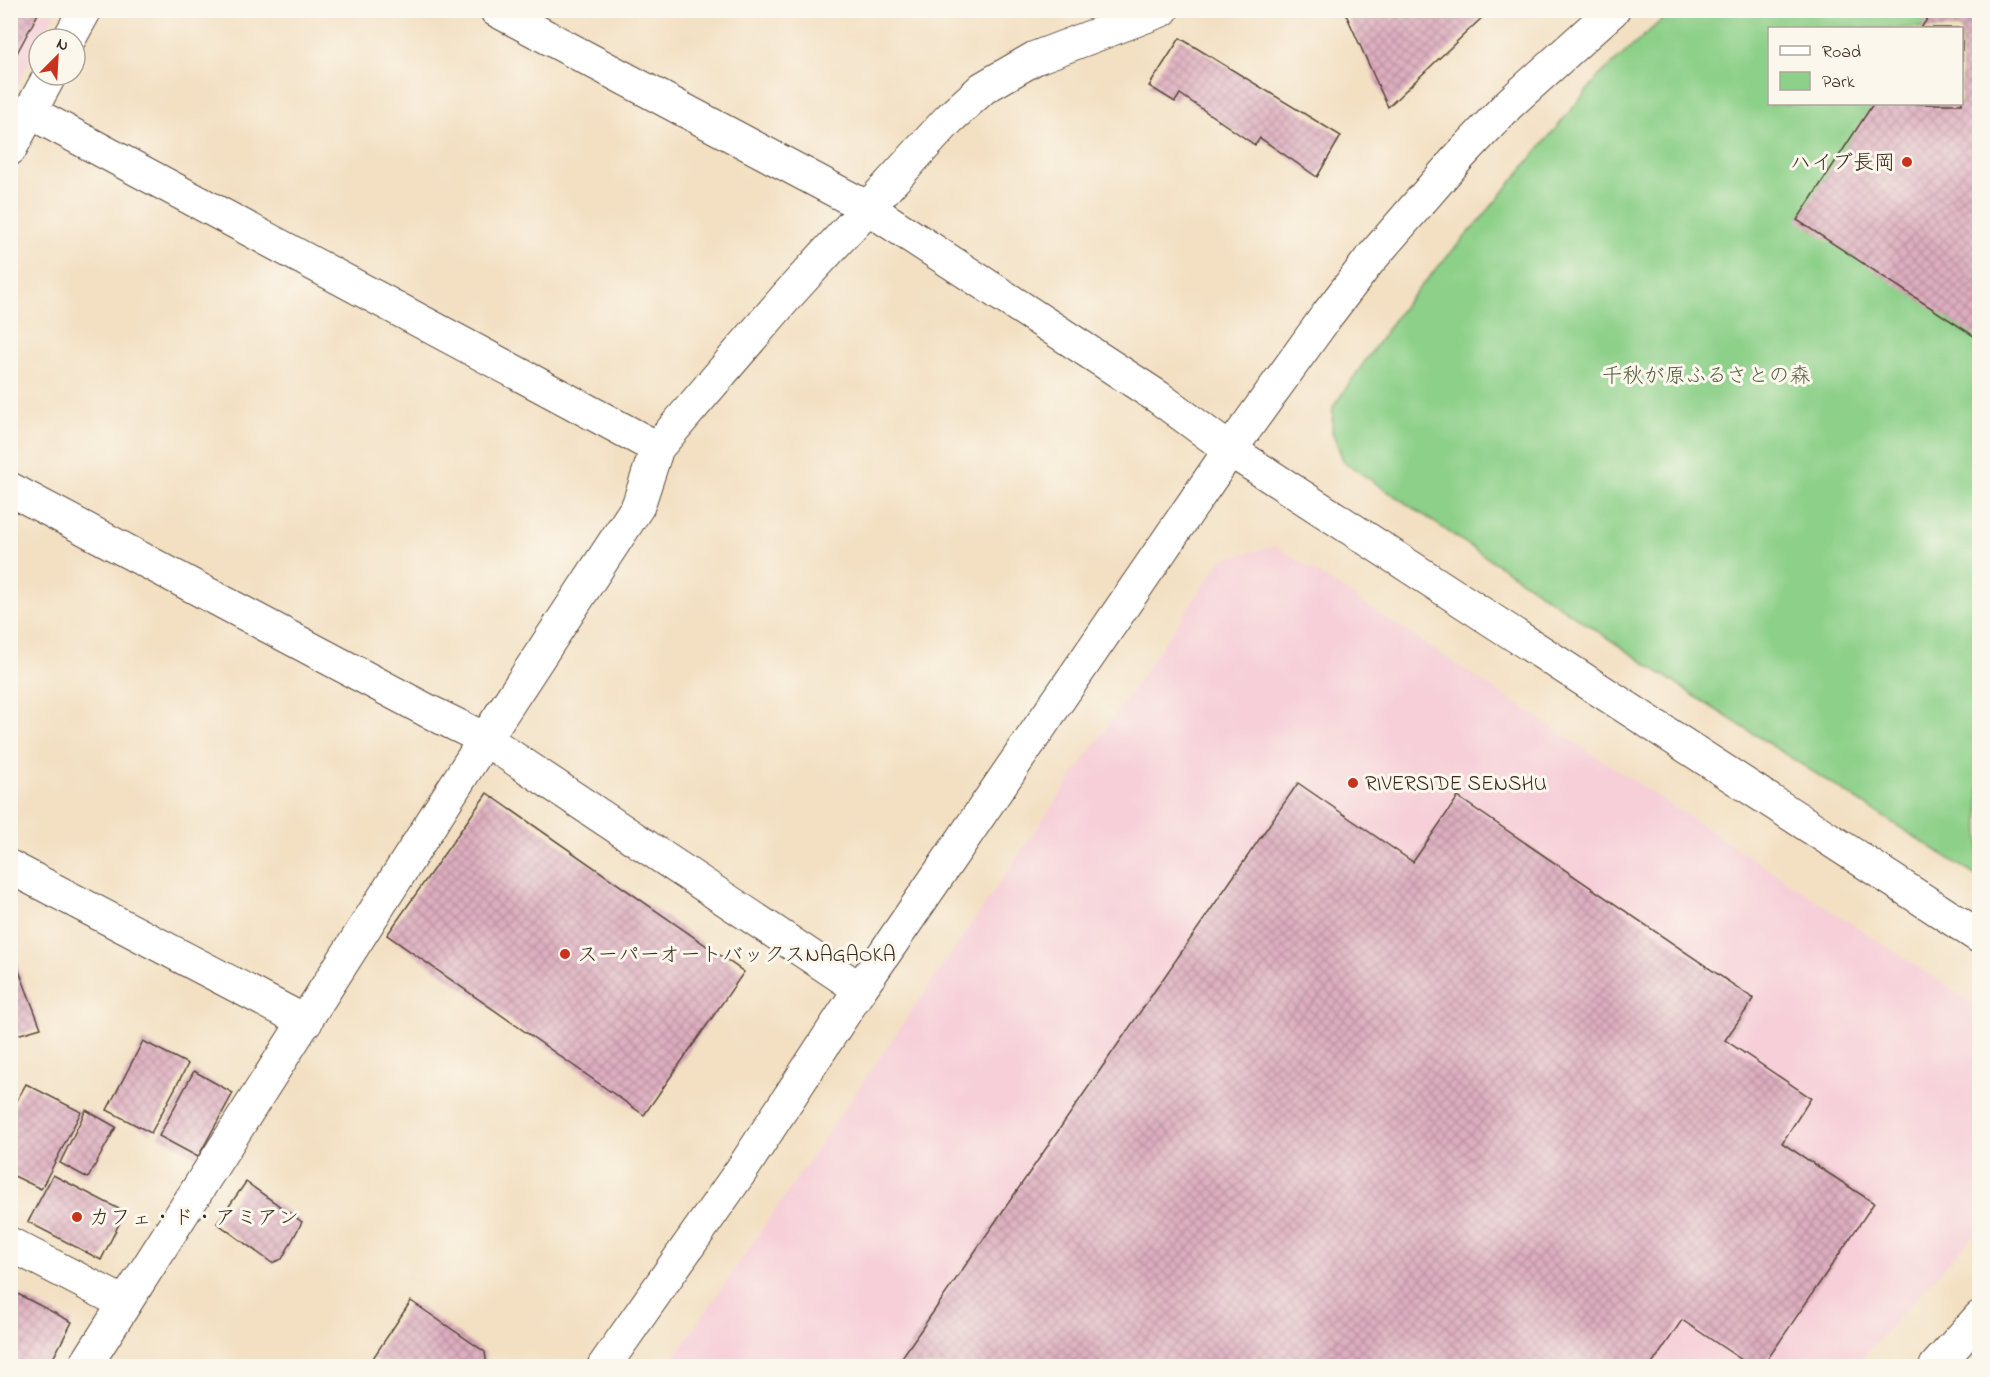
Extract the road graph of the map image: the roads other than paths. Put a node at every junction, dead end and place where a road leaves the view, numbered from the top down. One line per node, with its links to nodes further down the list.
1 (85, 10): 5 (street)
2 (496, 10): 9 (street)
3 (1162, 10): 9 (street)
4 (1613, 10): 11 (street)
5 (76, 27)
6 (44, 87): 7 (street)
7 (30, 112): 8 (street); 10 (street)
8 (10, 148)
9 (868, 208): 10 (street); 11 (street)
10 (657, 448): 13 (street)
11 (1230, 450): 15 (street); 16 (street)
12 (10, 489): 13 (street)
13 (485, 739): 16 (street); 17 (street)
14 (10, 867): 17 (street)
15 (1980, 937)
16 (860, 989): 22 (street)
17 (306, 1022): 19 (street)
18 (10, 1244): 19 (street)
19 (124, 1303): 21 (street)
20 (1980, 1317): 23 (street)
21 (85, 1366)
22 (604, 1366)
23 (1935, 1366)

